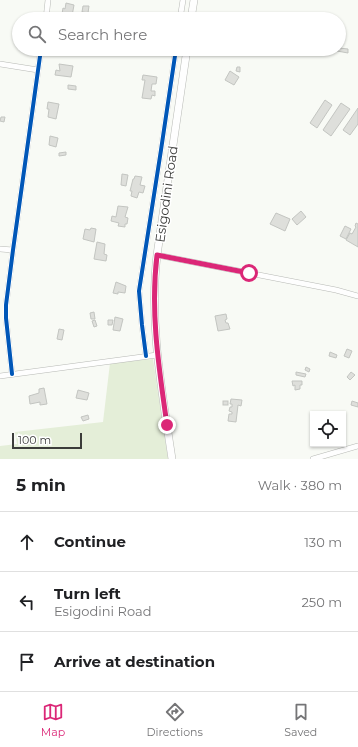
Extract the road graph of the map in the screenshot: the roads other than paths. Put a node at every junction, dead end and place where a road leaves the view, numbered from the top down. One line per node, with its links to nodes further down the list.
1 (48, 0): 4 (street)
2 (183, 0): 5 (street)
3 (194, 0): 6 (main road)
4 (47, 12)
5 (181, 12)
6 (192, 12)
7 (40, 56): 11 (street)
8 (175, 56): 17 (street)
9 (185, 56): 14 (main road, Esigodini Road)
10 (0, 64): 11 (street)
11 (38, 70): 13 (street)
12 (0, 249): 13 (street)
13 (13, 250): 18 (street)
14 (157, 255): 15 (street); 16 (main road, Esigodini Road)
15 (358, 296)
16 (157, 355): 17 (street); 21 (main road, Esigodini Road)
17 (146, 356): 18 (street)
18 (12, 374): 19 (street)
19 (0, 376)
20 (358, 446): 22 (street)
21 (172, 459)
22 (313, 459)

